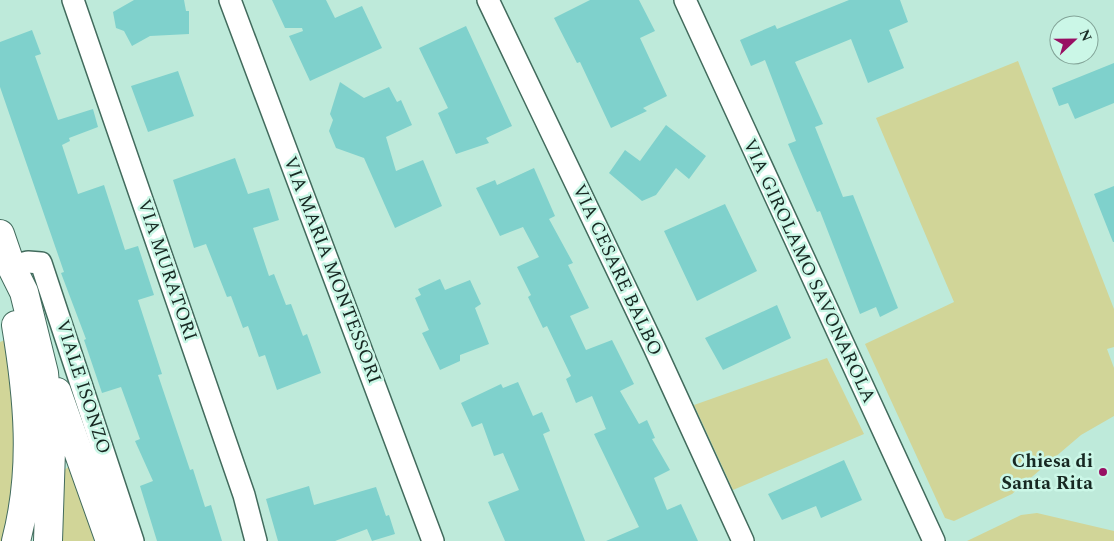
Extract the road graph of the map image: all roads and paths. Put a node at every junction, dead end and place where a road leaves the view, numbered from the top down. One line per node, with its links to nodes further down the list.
1 (73, 0): 14 (street, VIA MURATORI)
2 (230, 0): 15 (street, VIA MARIA MONTESSORI)
3 (488, 0): 16 (street, VIA CESARE BALBO)
4 (685, 0): 17 (street, VIA GIROLAMO SAVONAROLA)
5 (0, 234): 6 (main road, VIALE ISONZO)
6 (11, 266): 7 (main road, VIALE ISONZO); 8 (main road, VIALE ISONZO); 13 (street, VIALE ISONZO)
7 (44, 373): 11 (main road, VIALE ISONZO); 12 (main road, VIALE ISONZO)
8 (24, 509): 9 (main road, VIALE ISONZO); 10 (main road, VIALE ISONZO)
9 (16, 541)
10 (29, 541)
11 (48, 541)
12 (110, 541)
13 (133, 541)
14 (256, 541)
15 (433, 541)
16 (743, 541)
17 (934, 541)

